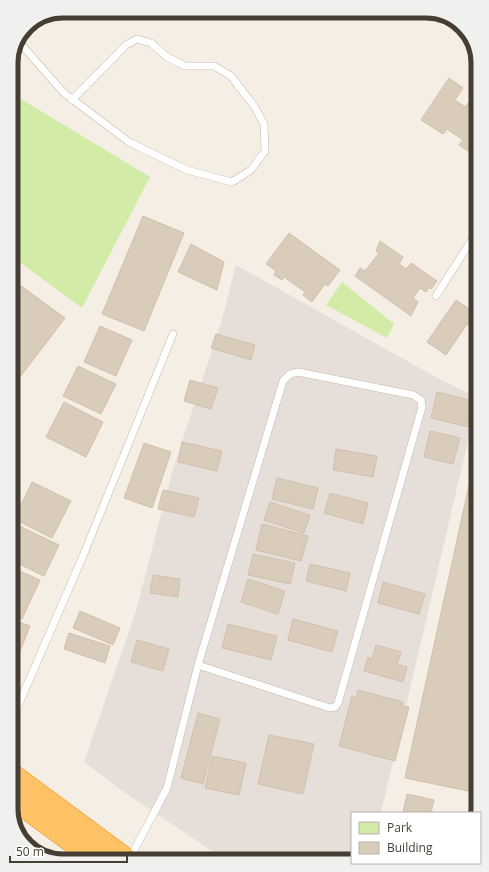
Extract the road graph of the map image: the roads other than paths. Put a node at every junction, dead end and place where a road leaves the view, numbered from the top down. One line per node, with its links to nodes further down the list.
1 (22, 46): 2 (lane)
2 (72, 100): 2 (lane)
3 (471, 241): 4 (lane)
4 (436, 296)
5 (173, 334): 7 (lane)
6 (198, 665): 6 (lane); 12 (lane)
7 (18, 706)
8 (18, 779): 11 (highway)
9 (18, 802): 10 (highway)
10 (89, 854)
11 (120, 854)
12 (131, 854)

